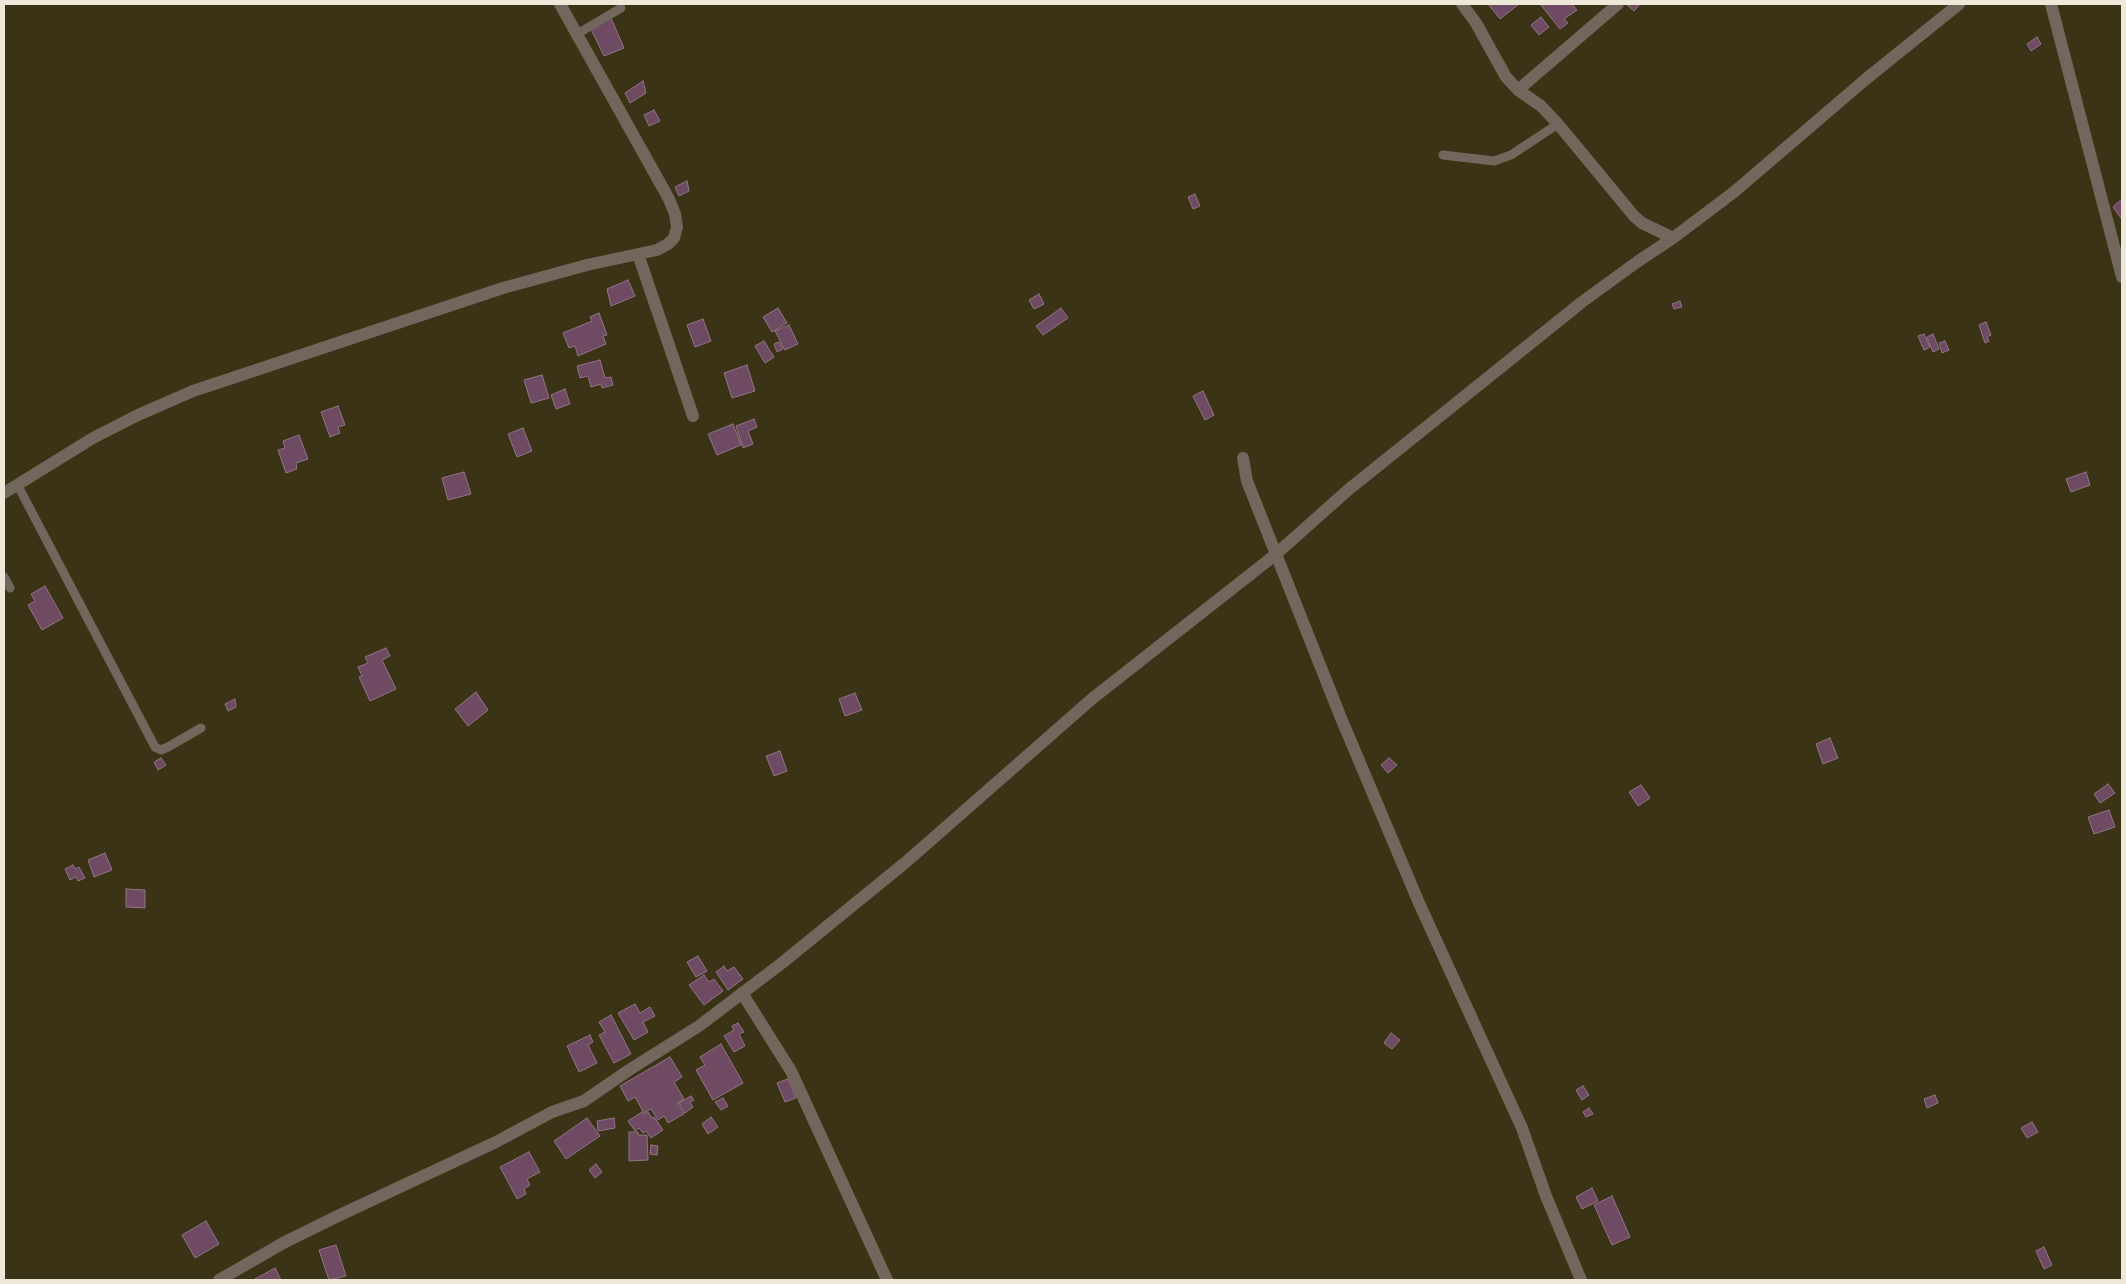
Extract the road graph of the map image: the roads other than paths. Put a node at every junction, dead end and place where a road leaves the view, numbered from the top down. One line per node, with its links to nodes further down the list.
1 (560, 4): 7 (street)
2 (1462, 4): 8 (street)
3 (1618, 4): 8 (street)
4 (1960, 4): 12 (street)
5 (2051, 4): 11 (street)
6 (621, 8): 7 (lane)
7 (577, 34): 13 (street)
8 (1518, 90): 9 (street)
9 (1558, 124): 10 (lane); 12 (street)
10 (1443, 155)
11 (2118, 234): 14 (street)
12 (1673, 238): 19 (street)
13 (638, 254): 15 (street); 17 (street)
14 (2122, 277)
15 (693, 416)
16 (1244, 458): 19 (street)
17 (17, 484): 18 (street); 22 (lane)
18 (4, 493)
19 (1276, 555): 23 (street); 26 (street)
20 (4, 577): 21 (lane)
21 (10, 588)
22 (201, 728)
23 (742, 993): 24 (street); 25 (street)
24 (219, 1280)
25 (887, 1280)
26 (1581, 1280)

